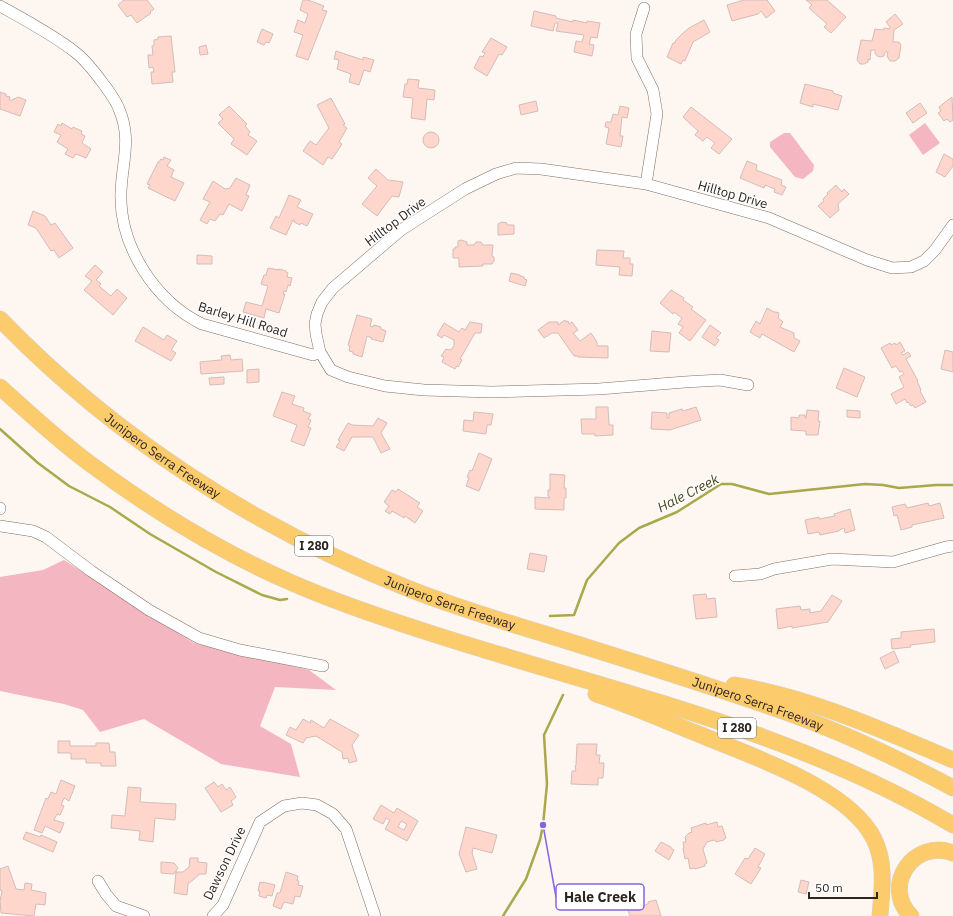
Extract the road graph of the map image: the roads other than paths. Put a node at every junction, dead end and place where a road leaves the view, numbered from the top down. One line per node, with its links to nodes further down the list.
1 (0, 6): 6 (street, Barley Hill Road)
2 (644, 8): 3 (street)
3 (646, 184): 4 (street, Hilltop Drive); 6 (street, Hilltop Drive)
4 (953, 225)
5 (0, 319): 14 (highway, Junipero Serra Freeway / I 280)
6 (320, 352): 7 (street, Hilltop Drive)
7 (748, 385)
8 (0, 387): 12 (highway, I 280)
9 (0, 526): 13 (street)
10 (953, 546): 11 (street)
11 (735, 576)
12 (510, 659): 17 (highway, I 280); 24 (highway)
13 (323, 666)
14 (681, 677): 15 (highway); 16 (highway, Junipero Serra Freeway / I 280)
15 (953, 760)
16 (953, 788)
17 (953, 825)
18 (953, 854): 19 (highway)
19 (901, 876): 25 (highway); 26 (highway)
20 (98, 881): 21 (street)
21 (144, 916)
22 (213, 916): 23 (street, Dawson Drive)
23 (375, 916)
24 (880, 916)
25 (885, 916)
26 (911, 916)

